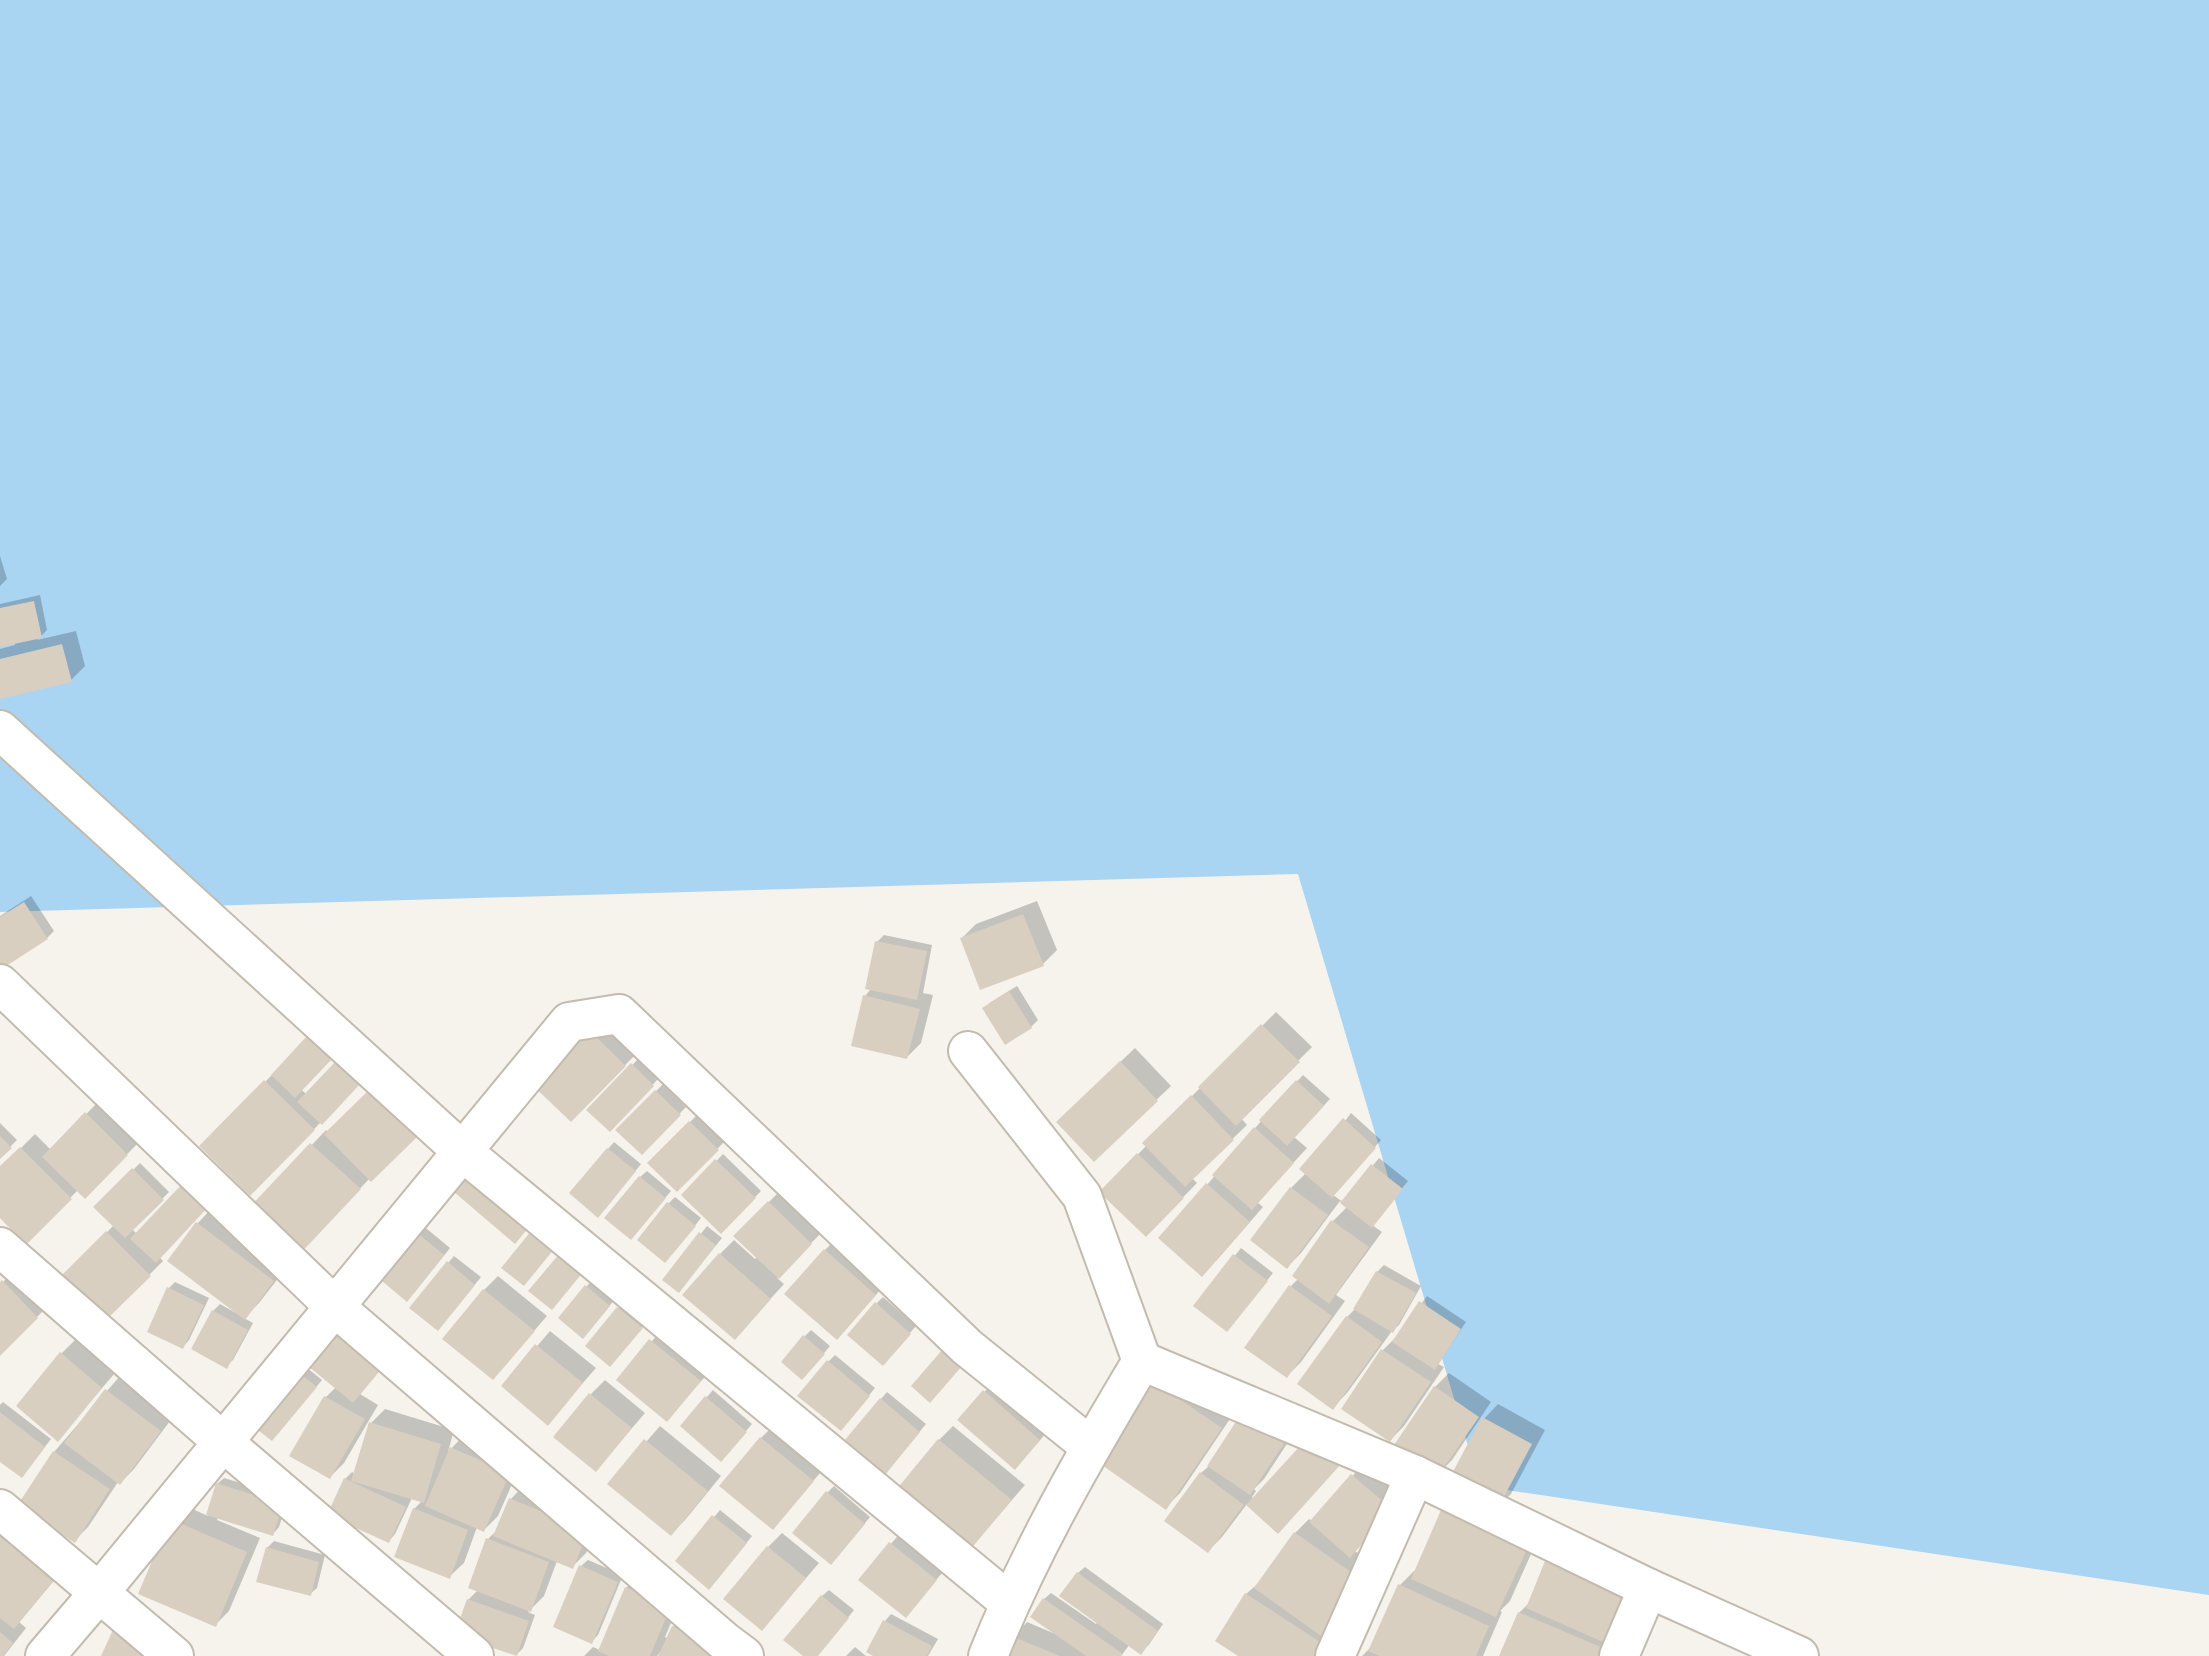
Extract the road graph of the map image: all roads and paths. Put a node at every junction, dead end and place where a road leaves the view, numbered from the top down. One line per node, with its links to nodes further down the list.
1 (0, 730): 4 (street)
2 (0, 984): 6 (street)
3 (968, 1051): 7 (street)
4 (463, 1152): 6 (street); 9 (street); 14 (street)
5 (0, 1247): 8 (street)
6 (335, 1307): 8 (street); 18 (street)
7 (1142, 1361): 9 (street); 10 (street)
8 (223, 1442): 13 (street); 17 (street)
9 (1091, 1447): 14 (street)
10 (1415, 1475): 12 (street); 20 (street)
11 (0, 1509): 13 (street)
12 (1648, 1588): 21 (street); 22 (street)
13 (99, 1594): 15 (street); 16 (street)
14 (1009, 1602): 19 (street)
15 (45, 1656)
16 (174, 1656)
17 (474, 1656)
18 (744, 1656)
19 (988, 1656)
20 (1335, 1656)
21 (1619, 1656)
22 (1799, 1656)

